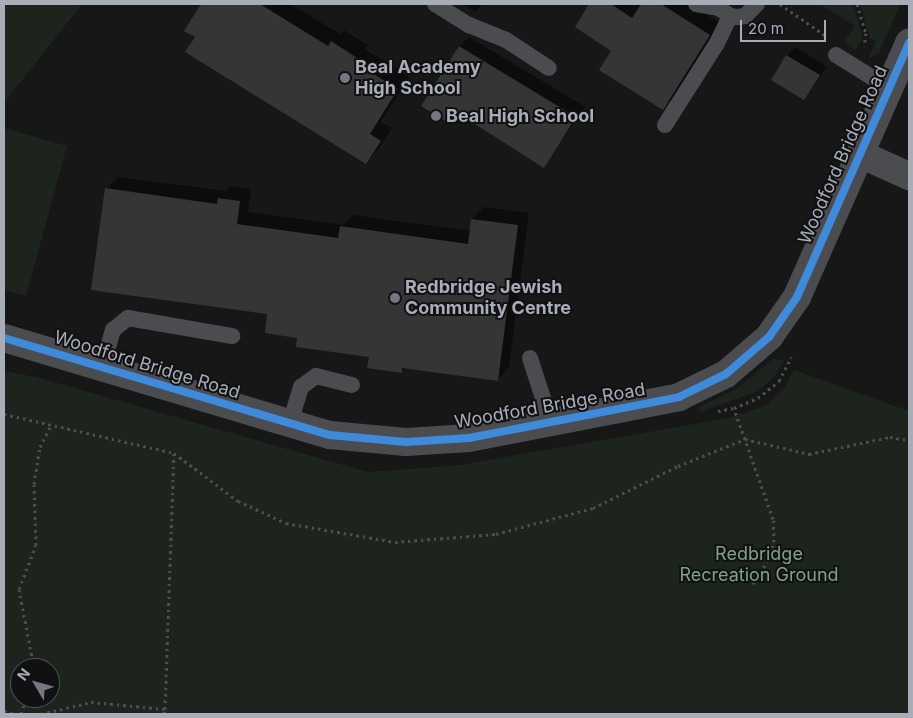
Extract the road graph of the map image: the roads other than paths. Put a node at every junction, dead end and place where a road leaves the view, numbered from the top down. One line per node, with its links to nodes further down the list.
1 (435, 4): 7 (lane)
2 (696, 4): 4 (lane)
3 (757, 4): 4 (lane)
4 (724, 12): 9 (lane)
5 (909, 43): 8 (street, Woodford Bridge Road)
6 (836, 55): 8 (lane)
7 (549, 68)
8 (889, 88): 10 (street, Woodford Bridge Road)
9 (665, 125)
10 (860, 154): 11 (street); 18 (street, Woodford Bridge Road)
11 (909, 176)
12 (232, 336): 15 (lane)
13 (4, 338): 15 (street, Woodford Bridge Road)
14 (530, 358): 18 (lane)
15 (102, 368): 17 (street, Woodford Bridge Road)
16 (352, 385): 17 (lane)
17 (290, 423): 18 (street, Woodford Bridge Road)
18 (551, 423)

